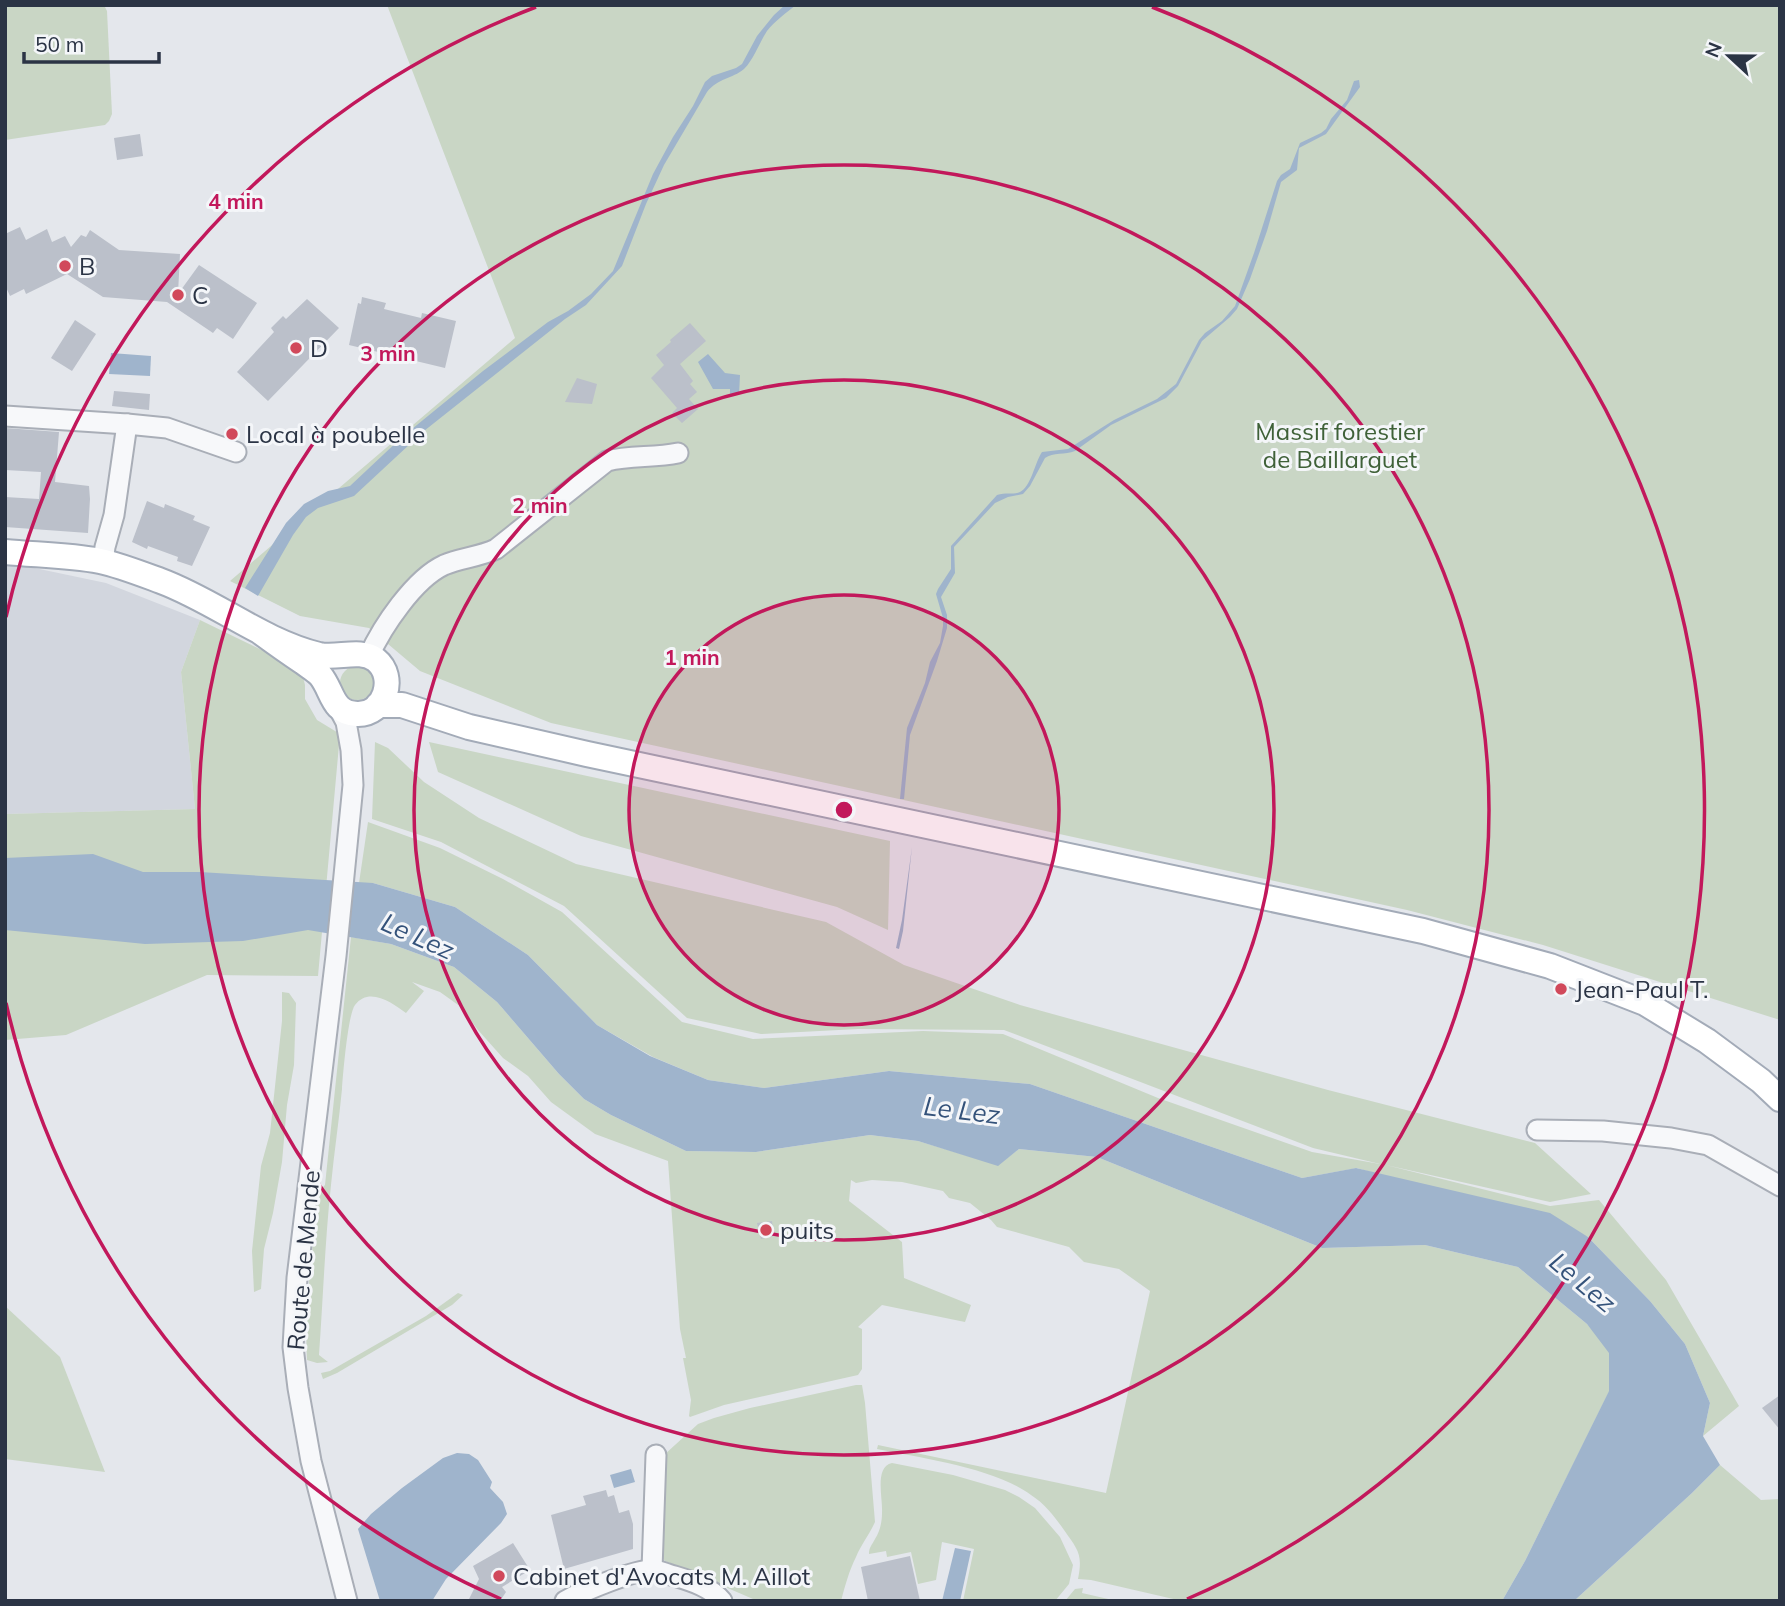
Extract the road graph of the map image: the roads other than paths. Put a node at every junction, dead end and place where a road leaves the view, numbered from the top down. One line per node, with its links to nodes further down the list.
1 (5, 416): 2 (street)
2 (127, 424): 3 (street); 6 (street)
3 (236, 452)
4 (678, 453): 8 (street)
5 (5, 552): 6 (main road)
6 (103, 562): 7 (main road)
7 (259, 631): 8 (main road); 10 (main road)
8 (360, 655): 9 (main road)
9 (386, 675): 11 (main road); 12 (main road)
10 (333, 698): 11 (main road); 13 (street)
11 (371, 709): 12 (main road); 13 (street)
12 (554, 746): 14 (main road)
13 (351, 750): 19 (street, Route de Mende)
14 (1780, 1099)
15 (1537, 1130): 16 (street)
16 (1780, 1186)
17 (656, 1455): 18 (street)
18 (652, 1570): 20 (street); 21 (street)
19 (347, 1601)
20 (565, 1601)
21 (722, 1601)

